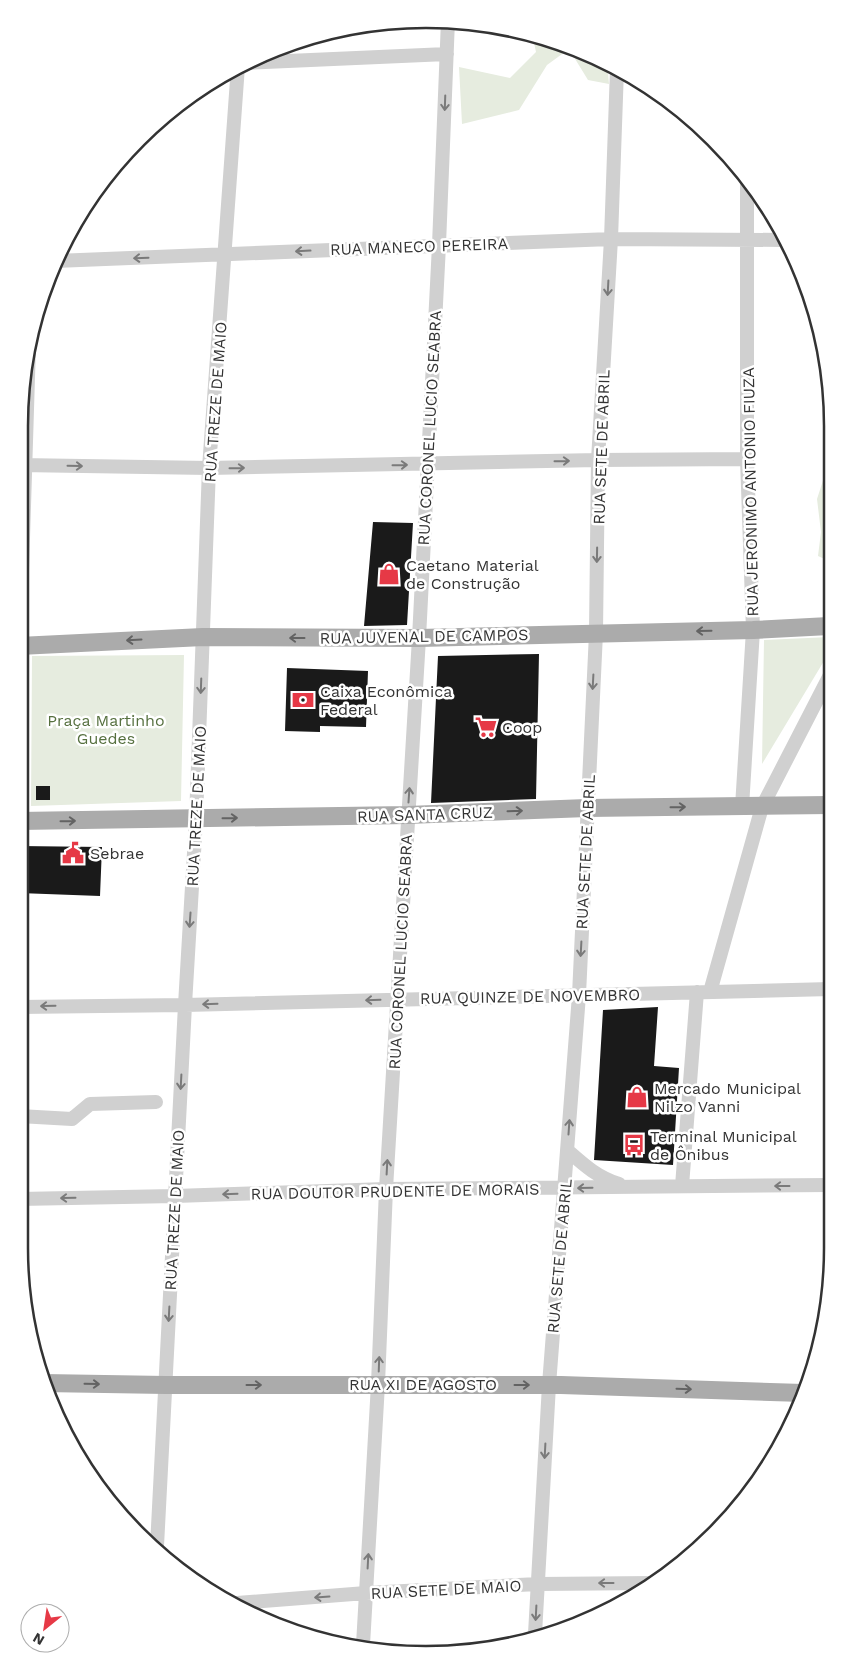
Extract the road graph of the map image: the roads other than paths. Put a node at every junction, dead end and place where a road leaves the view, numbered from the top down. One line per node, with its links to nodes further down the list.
1 (448, 28): 2 (street, RUA CORONEL LUCIO SEABRA)
2 (447, 54): 3 (street); 10 (street, RUA CORONEL LUCIO SEABRA, one-way to 10)
3 (264, 62)
4 (237, 75): 11 (street, RUA TREZE DE MAIO)
5 (617, 77): 7 (street, RUA SETE DE ABRIL)
6 (747, 191): 8 (street, RUA JERONIMO ANTONIO FIUZA)
7 (611, 239): 8 (street, RUA MANECO PEREIRA); 10 (street, RUA MANECO PEREIRA); 14 (street, RUA SETE DE ABRIL, one-way to 14)
8 (747, 240): 9 (street, RUA MANECO PEREIRA); 13 (street, RUA JERONIMO ANTONIO FIUZA)
9 (777, 240)
10 (439, 245): 11 (street, RUA MANECO PEREIRA, one-way to 11); 15 (street, RUA CORONEL LUCIO SEABRA)
11 (225, 255): 12 (street, RUA MANECO PEREIRA, one-way to 12); 17 (street, RUA TREZE DE MAIO)
12 (63, 262)
13 (747, 459): 14 (street); 19 (street, RUA JERONIMO ANTONIO FIUZA)
14 (598, 460): 15 (street, one-way to 14); 20 (street, RUA SETE DE ABRIL, one-way to 20)
15 (427, 464): 17 (street, one-way to 15); 22 (street, RUA CORONEL LUCIO SEABRA)
16 (28, 465): 17 (street, one-way to 17)
17 (209, 468): 21 (street, RUA TREZE DE MAIO)
18 (824, 626): 19 (main road, RUA JUVENAL DE CAMPOS)
19 (753, 630): 20 (main road, RUA JUVENAL DE CAMPOS, one-way to 20); 26 (street, RUA JERONIMO ANTONIO FIUZA)
20 (596, 634): 22 (main road, RUA JUVENAL DE CAMPOS); 28 (street, RUA SETE DE ABRIL, one-way to 28)
21 (203, 637): 22 (main road, RUA JUVENAL DE CAMPOS, one-way to 21); 23 (main road, RUA JUVENAL DE CAMPOS, one-way to 23); 30 (street, RUA TREZE DE MAIO, one-way to 30)
22 (419, 638): 29 (street, RUA CORONEL LUCIO SEABRA, one-way to 22)
23 (28, 646)
24 (824, 688): 27 (street)
25 (824, 805): 27 (main road, RUA SANTA CRUZ)
26 (742, 807): 27 (main road, RUA SANTA CRUZ); 28 (main road, RUA SANTA CRUZ, one-way to 26)
27 (762, 807): 33 (street)
28 (587, 808): 29 (main road, RUA SANTA CRUZ, one-way to 28); 34 (street, RUA SETE DE ABRIL, one-way to 34)
29 (408, 815): 30 (main road, RUA SANTA CRUZ, one-way to 29); 35 (street, RUA CORONEL LUCIO SEABRA)
30 (196, 818): 31 (main road, RUA SANTA CRUZ, one-way to 30); 36 (street, RUA TREZE DE MAIO, one-way to 36)
31 (28, 821)
32 (824, 989): 33 (street, RUA QUINZE DE NOVEMBRO)
33 (703, 992): 34 (street, RUA QUINZE DE NOVEMBRO); 42 (street)
34 (579, 995): 35 (street, RUA QUINZE DE NOVEMBRO); 40 (street, RUA SETE DE ABRIL, one-way to 34)
35 (397, 999): 36 (street, RUA QUINZE DE NOVEMBRO, one-way to 36); 44 (street, RUA CORONEL LUCIO SEABRA, one-way to 35)
36 (185, 1005): 37 (street, RUA QUINZE DE NOVEMBRO, one-way to 37); 46 (street, RUA TREZE DE MAIO, one-way to 46)
37 (28, 1007)
38 (156, 1102): 39 (street)
39 (28, 1117)
40 (568, 1150): 43 (street); 45 (street, RUA SETE DE ABRIL)
41 (824, 1185): 42 (street, RUA DOUTOR PRUDENTE DE MORAIS, one-way to 42)
42 (682, 1186): 43 (street, RUA DOUTOR PRUDENTE DE MORAIS)
43 (629, 1187): 45 (street, RUA DOUTOR PRUDENTE DE MORAIS, one-way to 45)
44 (386, 1189): 45 (street, RUA DOUTOR PRUDENTE DE MORAIS); 46 (street, RUA DOUTOR PRUDENTE DE MORAIS, one-way to 46); 49 (street, RUA CORONEL LUCIO SEABRA, one-way to 44)
45 (565, 1189): 51 (street, RUA SETE DE ABRIL)
46 (175, 1196): 47 (street, RUA DOUTOR PRUDENTE DE MORAIS, one-way to 47); 50 (street, RUA TREZE DE MAIO, one-way to 50)
47 (28, 1199)
48 (52, 1383): 50 (main road, RUA XI DE AGOSTO, one-way to 50)
49 (378, 1384): 50 (main road, RUA XI DE AGOSTO, one-way to 49); 51 (main road, RUA XI DE AGOSTO, one-way to 51); 56 (street, RUA CORONEL LUCIO SEABRA, one-way to 49)
50 (166, 1385): 53 (street, RUA TREZE DE MAIO)
51 (548, 1385): 52 (main road, RUA XI DE AGOSTO, one-way to 52); 55 (street, RUA SETE DE ABRIL, one-way to 55)
52 (796, 1393)
53 (157, 1542)
54 (639, 1583): 55 (street, RUA SETE DE MAIO, one-way to 55)
55 (538, 1584): 56 (street, RUA SETE DE MAIO); 58 (street, RUA SETE DE ABRIL, one-way to 58)
56 (366, 1593): 57 (street, RUA SETE DE MAIO, one-way to 57); 59 (street, RUA CORONEL LUCIO SEABRA)
57 (246, 1602)
58 (535, 1630)
59 (363, 1640)

